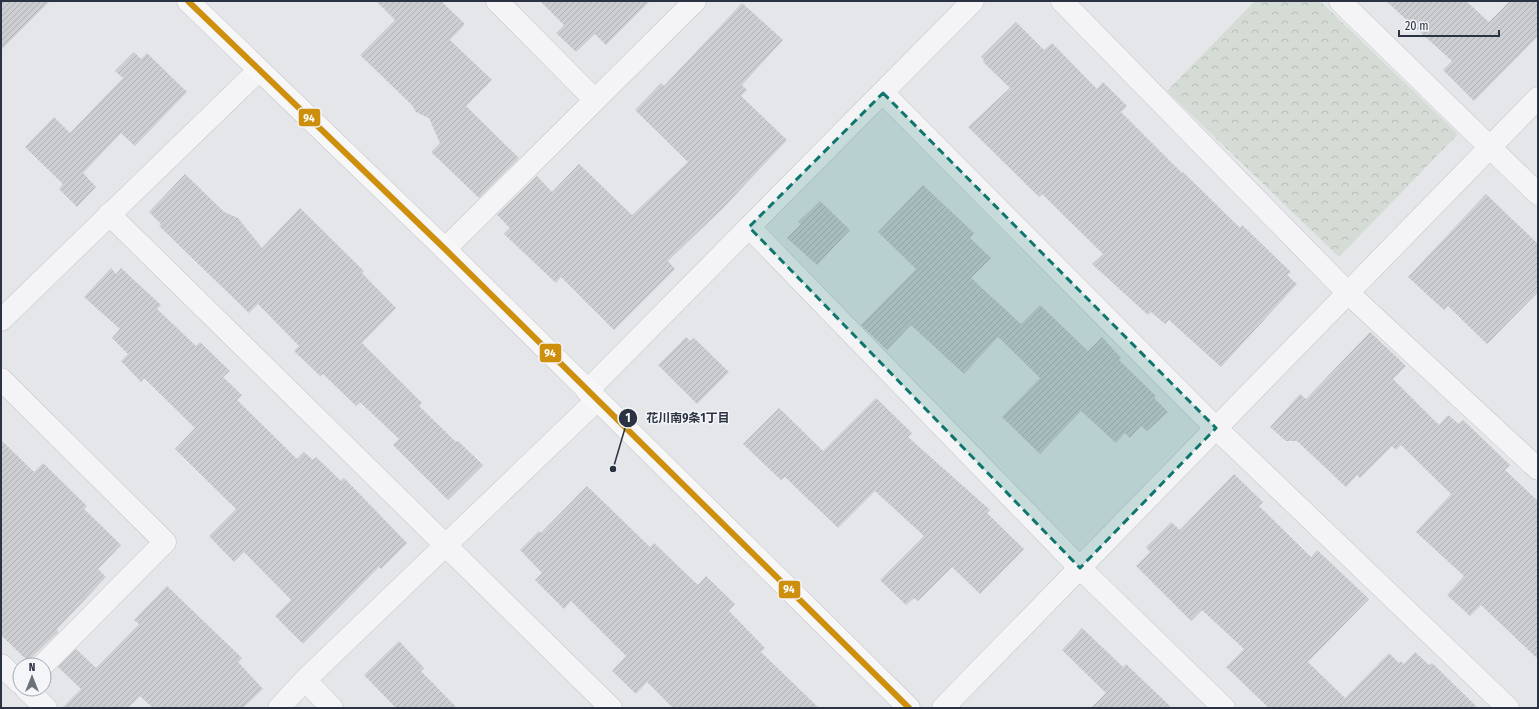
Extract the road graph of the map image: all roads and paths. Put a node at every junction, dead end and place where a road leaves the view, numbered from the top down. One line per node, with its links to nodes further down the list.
1 (188, 1): 7 (main road)
2 (497, 1): 10 (street)
3 (695, 1): 10 (street)
4 (973, 1): 8 (street)
5 (1062, 1): 16 (street)
6 (1340, 1): 11 (street)
7 (259, 70): 13 (street); 15 (main road)
8 (883, 93): 14 (street); 20 (street)
9 (1538, 98): 11 (street)
10 (595, 100): 15 (street)
11 (1491, 147): 12 (street); 16 (street)
12 (1538, 194)
13 (109, 214): 17 (street); 22 (street)
14 (749, 227): 19 (street); 23 (street)
15 (445, 249): 19 (main road)
16 (1348, 292): 20 (street); 21 (street)
17 (1, 320)
18 (1, 380): 24 (street)
19 (592, 396): 22 (street); 33 (main road)
20 (1216, 428): 23 (street); 36 (street)
21 (1538, 469)
22 (446, 545): 27 (street); 32 (street)
23 (1080, 568): 34 (street); 35 (street)
24 (51, 657)
25 (1, 664): 26 (street)
26 (12, 675)
27 (305, 680): 30 (street); 31 (street)
28 (34, 697): 29 (street)
29 (46, 708)
30 (279, 708)
31 (332, 708)
32 (611, 708)
33 (908, 708)
34 (943, 708)
35 (1224, 708)
36 (1508, 708)

